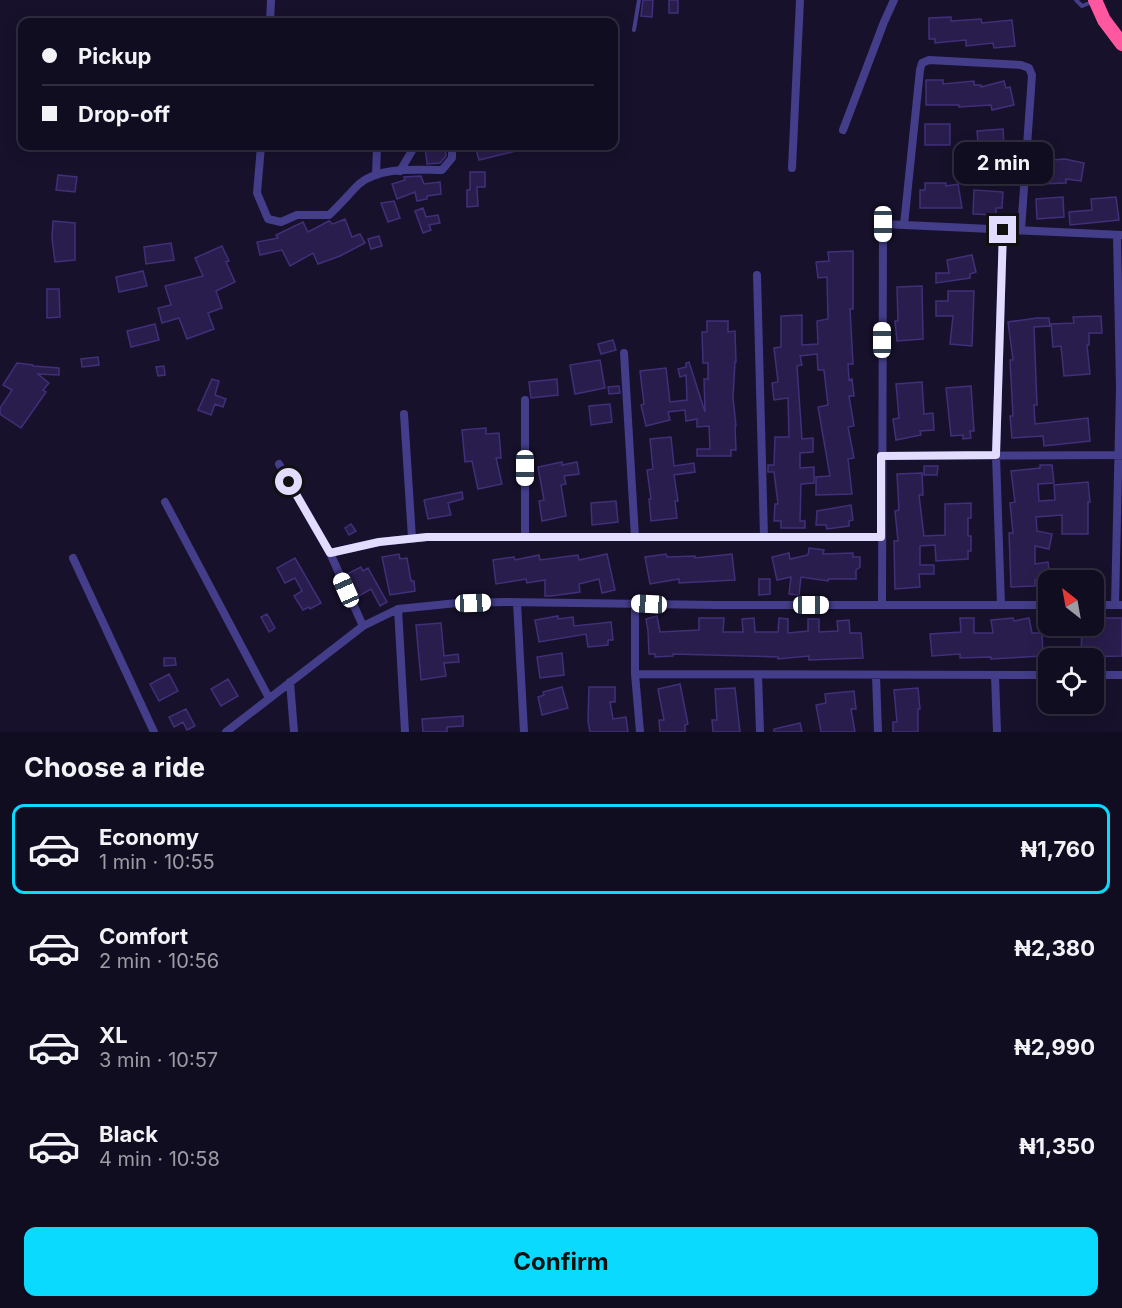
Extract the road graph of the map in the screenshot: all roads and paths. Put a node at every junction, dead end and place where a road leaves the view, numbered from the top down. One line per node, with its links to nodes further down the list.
1 (271, 0): 7 (street)
2 (639, 0): 8 (lane)
3 (800, 0): 15 (street)
4 (894, 0): 10 (street)
5 (1076, 0): 6 (lane)
6 (1095, 0): 9 (highway)
7 (270, 18)
8 (634, 30)
9 (1122, 44)
10 (843, 130)
11 (261, 150): 17 (street)
12 (377, 150): 17 (street)
13 (412, 150): 16 (street)
14 (452, 150): 16 (street)
15 (792, 168)
16 (400, 171): 17 (street)
17 (376, 175)
18 (904, 225): 19 (street); 20 (street); 28 (street)
19 (1003, 230): 20 (street); 26 (street)
20 (1021, 230): 21 (street)
21 (1120, 235): 27 (street)
22 (757, 275): 33 (street)
23 (624, 353): 32 (street)
24 (525, 400): 31 (street)
25 (404, 414): 35 (street)
26 (996, 455): 27 (street); 28 (street); 42 (street)
27 (1120, 455): 40 (street)
28 (881, 456): 34 (street)
29 (279, 464): 36 (street)
30 (165, 502): 54 (street)
31 (525, 537): 32 (street); 35 (street)
32 (635, 537): 33 (street)
33 (764, 537): 34 (street)
34 (881, 537): 41 (street)
35 (412, 538): 36 (street)
36 (330, 553): 45 (street)
37 (72, 558): 55 (street)
38 (517, 603): 39 (street); 44 (street); 59 (street)
39 (635, 603): 41 (street); 46 (street)
40 (1119, 604)
41 (882, 605): 42 (street)
42 (1001, 605): 43 (street)
43 (1038, 605)
44 (398, 609): 45 (street); 58 (street)
45 (363, 626): 53 (street)
46 (635, 674): 47 (street); 60 (street)
47 (758, 675): 48 (street); 61 (street)
48 (876, 675): 49 (street); 62 (street)
49 (995, 675): 50 (street); 63 (street)
50 (1038, 675)
51 (1104, 675): 52 (street)
52 (1122, 675)
53 (290, 682): 54 (street); 57 (street)
54 (269, 698): 56 (street)
55 (154, 732)
56 (226, 732)
57 (294, 732)
58 (405, 732)
59 (524, 732)
60 (640, 732)
61 (760, 732)
62 (878, 732)
63 (998, 732)

